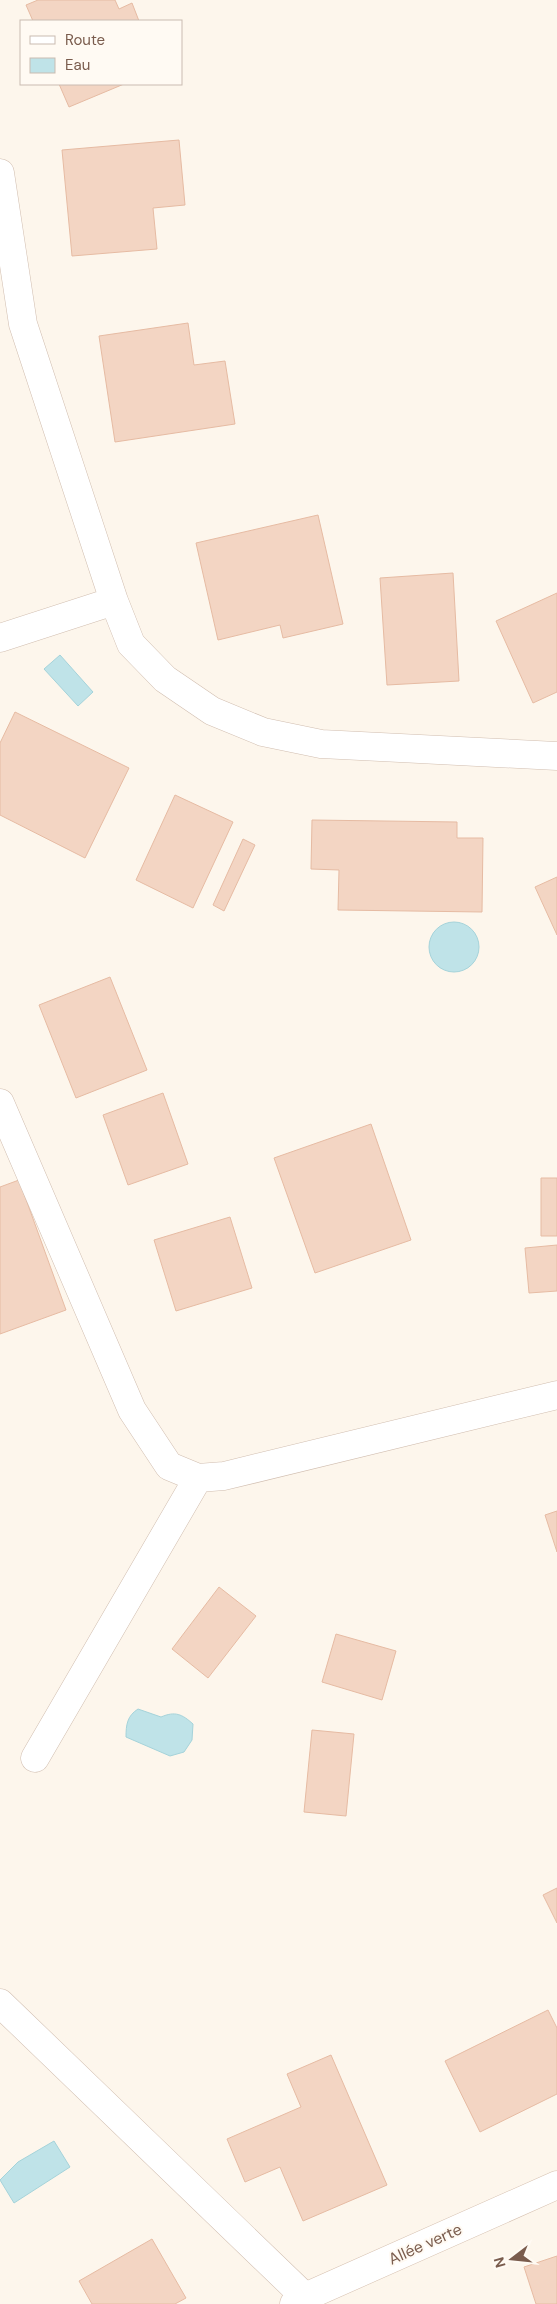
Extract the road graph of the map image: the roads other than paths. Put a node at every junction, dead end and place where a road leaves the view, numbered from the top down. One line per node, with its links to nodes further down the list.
1 (0, 174): 2 (street)
2 (114, 601): 3 (street); 4 (street)
3 (0, 638)
4 (557, 756)
5 (0, 1103): 7 (street)
6 (557, 1395): 7 (street)
7 (198, 1478): 8 (street)
8 (35, 1758)
9 (0, 2003): 11 (street)
10 (557, 2185): 11 (street, Allée verte)
11 (300, 2301)

